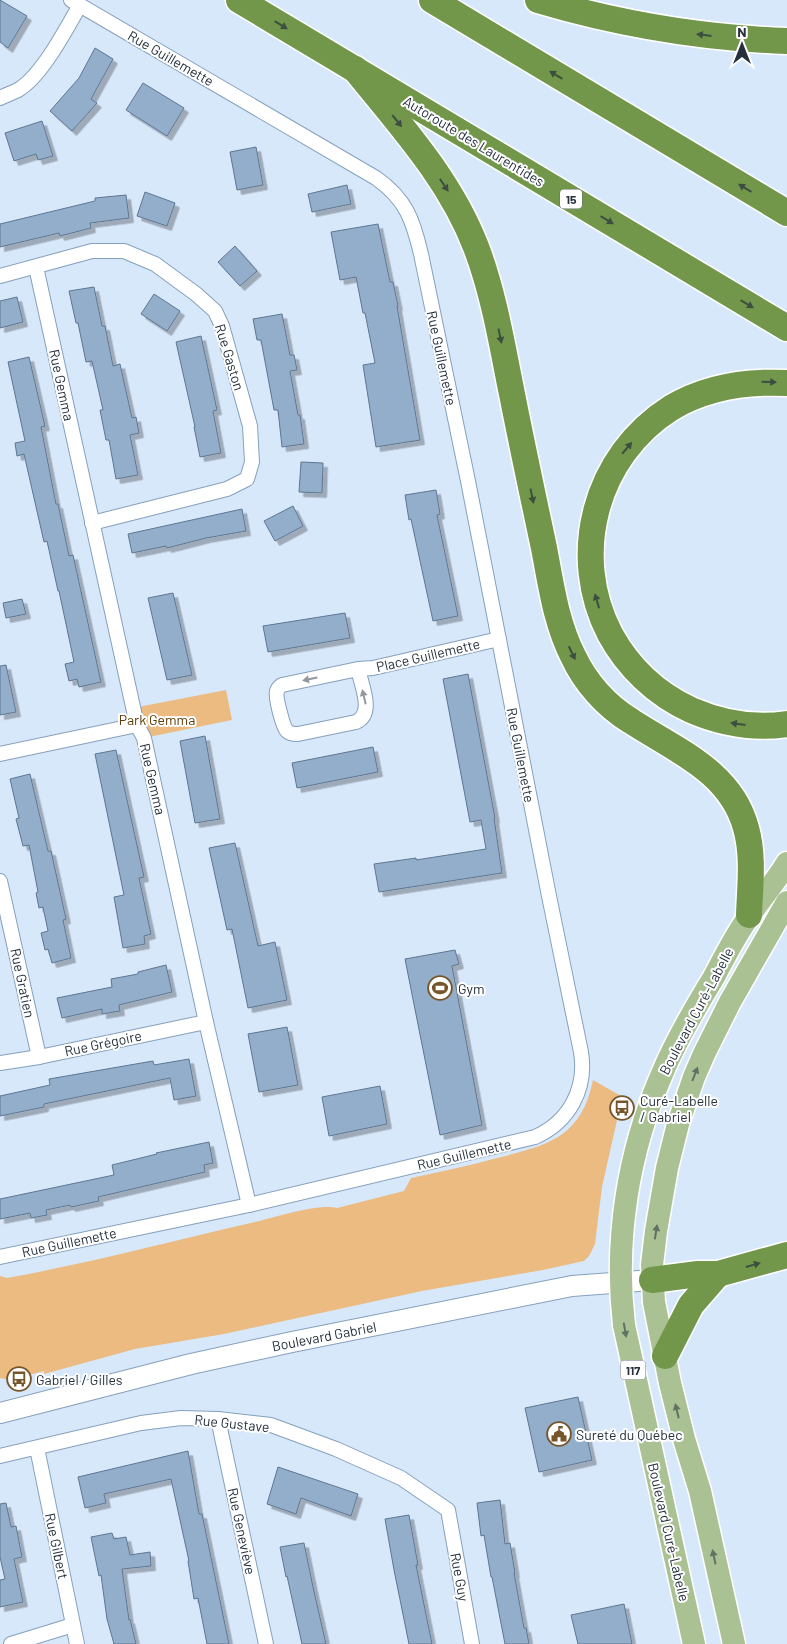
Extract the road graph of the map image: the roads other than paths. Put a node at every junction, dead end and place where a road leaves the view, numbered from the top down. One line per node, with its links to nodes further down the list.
1 (239, 0): 6 (highway, Autoroute des Laurentides / 15, one-way to 6)
2 (432, 0): 8 (highway, one-way to 2)
3 (538, 0): 5 (highway, one-way to 3)
4 (75, 3): 7 (street); 14 (street, Rue Guillemette)
5 (787, 41)
6 (355, 69): 11 (highway, Autoroute des Laurentides / 15, one-way to 11); 22 (highway, one-way to 22)
7 (0, 98)
8 (787, 213)
9 (36, 267): 10 (street, Rue Gaston); 13 (street, Rue Gemma); 13 (street, Rue Gaston)
10 (0, 276)
11 (787, 328)
12 (787, 383): 16 (highway, one-way to 12)
13 (92, 523): 17 (street, Rue Gemma)
14 (499, 639): 15 (street, Place Guillemette); 26 (street, Rue Guillemette)
15 (358, 669): 15 (street, Place Guillemette, one-way to 15)
16 (787, 724)
17 (137, 725): 18 (street); 23 (street, Rue Gemma)
18 (0, 754)
19 (787, 863): 22 (main road, Boulevard Curé-Labelle / 117)
20 (0, 881): 24 (street, Rue Gratien)
21 (787, 902): 30 (main road, Boulevard Curé-Labelle / 117, one-way to 21)
22 (749, 915): 31 (main road, Boulevard Curé-Labelle / 117)
23 (206, 1022): 24 (street, Rue Grégoire); 26 (street, Rue Gemma)
24 (39, 1057): 25 (street, Rue Grégoire)
25 (0, 1063)
26 (249, 1204): 28 (street, Rue Guillemette)
27 (787, 1255): 29 (highway, one-way to 27)
28 (0, 1257)
29 (718, 1274): 30 (highway); 32 (highway)
30 (652, 1280): 31 (street, Boulevard Gabriel); 32 (main road, Boulevard Curé-Labelle / 117)
31 (620, 1282): 33 (street, Boulevard Gabriel); 43 (main road, Boulevard Curé-Labelle / 117, one-way to 43)
32 (665, 1356): 44 (main road, Boulevard Curé-Labelle / 117, one-way to 32)
33 (0, 1413)
34 (218, 1419): 35 (street, Rue Gustave); 37 (street, Rue Gustave); 41 (street, Rue Geneviève)
35 (37, 1448): 36 (street, Rue Gustave); 38 (street, Rue Gilbert)
36 (0, 1456)
37 (448, 1510): 42 (street, Rue Guy)
38 (73, 1625): 39 (street); 40 (street, Rue Gilbert)
39 (12, 1644)
40 (77, 1644)
41 (266, 1644)
42 (472, 1644)
43 (694, 1644)
44 (734, 1644)

